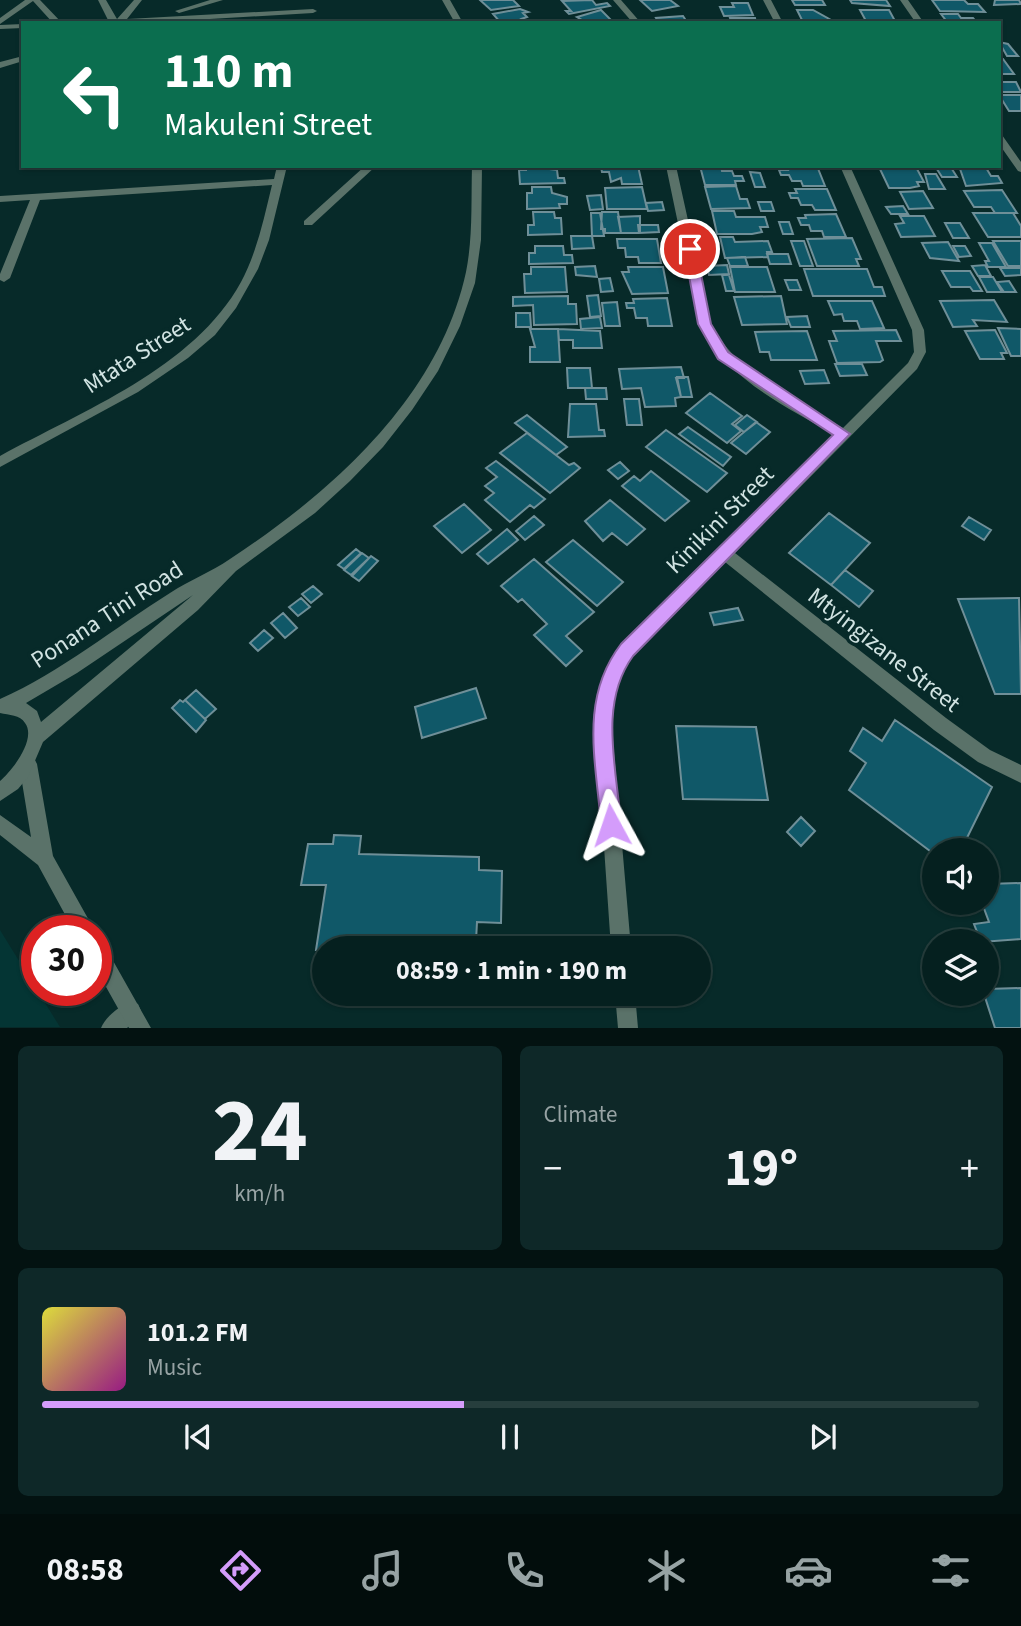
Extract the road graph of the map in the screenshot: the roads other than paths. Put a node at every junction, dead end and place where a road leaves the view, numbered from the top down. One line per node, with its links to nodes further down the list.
1 (30, 0): 24 (street)
2 (36, 0): 15 (street)
3 (102, 0): 16 (street)
4 (138, 0): 17 (street)
5 (175, 0): 13 (street)
6 (218, 0): 13 (street); 14 (street)
7 (314, 0): 12 (street)
8 (446, 0): 20 (street)
9 (617, 0): 21 (street)
10 (767, 0): 22 (street)
11 (904, 0): 23 (street)
12 (313, 11): 14 (street); 19 (street)
13 (181, 17): 14 (street); 18 (street)
14 (216, 20)
15 (56, 21)
16 (116, 21)
17 (120, 21)
18 (131, 21)
19 (312, 21)
20 (458, 21)
21 (635, 21)
22 (778, 21)
23 (919, 21)
24 (0, 24): 25 (street)
25 (21, 26)
26 (21, 59): 27 (street)
27 (0, 65)
28 (1001, 140): 34 (street)
29 (281, 168): 35 (street, Mtata Street)
30 (369, 168): 38 (street)
31 (477, 168): 43 (street, Ponana Tini Road)
32 (671, 168): 40 (street)
33 (846, 168): 40 (street, Kinikini Street)
34 (1021, 169)
35 (278, 181): 36 (street); 41 (street, Mtata Street)
36 (36, 197): 37 (street); 39 (street)
37 (0, 199)
38 (308, 223)
39 (4, 278)
40 (843, 434): 42 (street, Kinikini Street)
41 (0, 462)
42 (724, 553): 47 (street, Mtyingizane Street); 52 (street, Kinikini Street)
43 (235, 564): 44 (street, Ponana Tini Road); 45 (street, Ponana Tini Road)
44 (3, 706): 45 (street, Ponana Tini Road)
45 (37, 736): 46 (street)
46 (28, 764): 48 (street); 50 (street)
47 (1021, 774)
48 (0, 792)
49 (0, 824): 50 (street)
50 (44, 859): 51 (street)
51 (76, 915)
52 (620, 936)
53 (112, 978): 55 (street)
54 (626, 1006): 57 (street)
55 (136, 1019): 56 (street)
56 (111, 1027)
57 (628, 1027)

